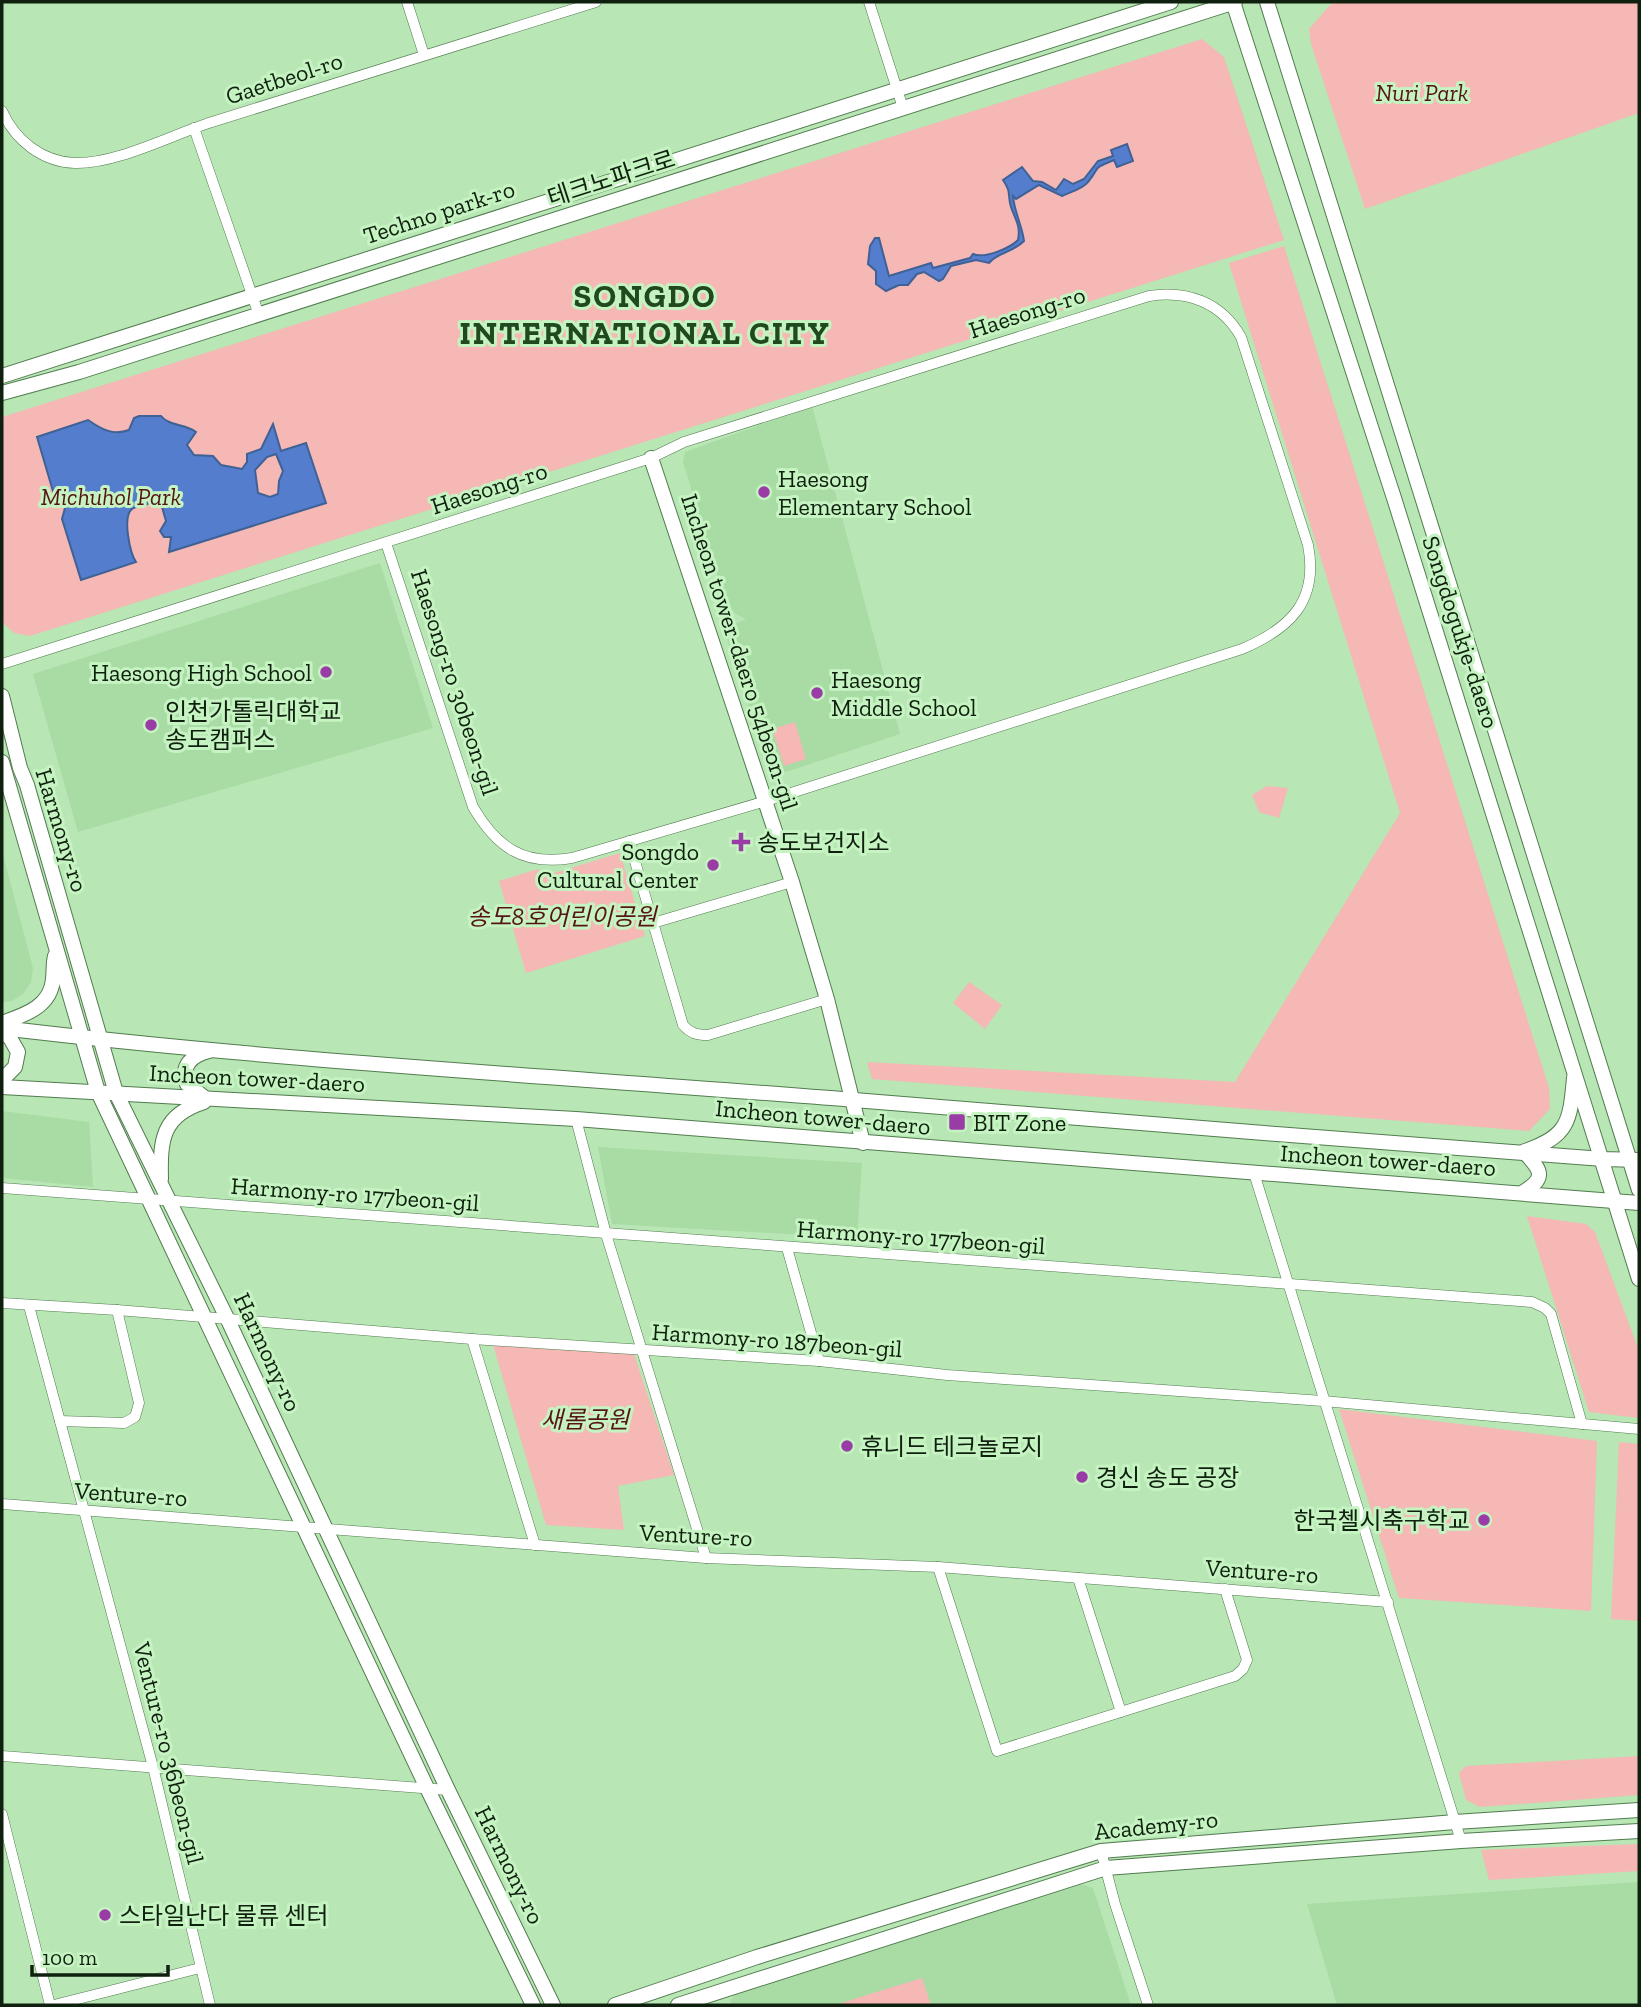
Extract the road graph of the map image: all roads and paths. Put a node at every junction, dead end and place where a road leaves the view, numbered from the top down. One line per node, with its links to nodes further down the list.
1 (407, 2): 7 (street)
2 (596, 2): 7 (street, Gaetbeol-ro)
3 (869, 2): 8 (street)
4 (1171, 2): 8 (main road, Techno park-ro)
5 (1234, 2): 9 (main road, 테크노파크로); 31 (main road, Songdogukje-daero)
6 (1267, 2): 41 (main road, Songdogukje-daero)
7 (424, 55): 11 (street, Gaetbeol-ro)
8 (896, 90): 9 (street); 12 (main road, Techno park-ro)
9 (903, 108): 13 (main road, 테크노파크로)
10 (2, 111): 11 (street, Gaetbeol-ro)
11 (194, 128): 12 (street)
12 (253, 295): 13 (street); 14 (main road, Techno park-ro)
13 (259, 315): 15 (main road, 테크노파크로)
14 (2, 376)
15 (2, 393)
16 (651, 458): 17 (street, Haesong-ro); 21 (main road, Incheon tower-daero 54beon-gil); 21 (street, Haesong-ro)
17 (386, 543): 18 (street, Haesong-ro); 22 (street, Haesong-ro 30beon-gil)
18 (2, 664)
19 (2, 696): 29 (main road, Harmony-ro)
20 (2, 762): 25 (main road, Harmony-ro)
21 (766, 801): 22 (street, Haesong-ro 30beon-gil); 23 (main road, Incheon tower-daero 54beon-gil)
22 (629, 841): 24 (street)
23 (792, 882): 24 (street); 26 (main road, Incheon tower-daero 54beon-gil)
24 (653, 923): 26 (street)
25 (57, 952): 27 (main road); 28 (main road, Harmony-ro)
26 (827, 999): 37 (main road, Incheon tower-daero 54beon-gil)
27 (2, 1028): 28 (main road, Incheon tower-daero); 32 (main road)
28 (83, 1038): 29 (main road, Incheon tower-daero); 34 (main road, Harmony-ro)
29 (99, 1040): 30 (main road, Incheon tower-daero); 35 (main road, Harmony-ro)
30 (214, 1049): 36 (main road); 37 (main road, Incheon tower-daero)
31 (1574, 1069): 40 (main road); 42 (main road, Songdogukje-daero)
32 (2, 1080)
33 (2, 1087): 34 (main road, Incheon tower-daero)
34 (98, 1092): 35 (main road, Incheon tower-daero); 48 (main road, Harmony-ro)
35 (116, 1093): 36 (main road, Incheon tower-daero); 44 (main road, Harmony-ro)
36 (210, 1098): 38 (main road, Incheon tower-daero); 44 (main road)
37 (852, 1100): 39 (main road, Incheon tower-daero 54beon-gil); 40 (main road, Incheon tower-daero)
38 (576, 1119): 39 (main road, Incheon tower-daero); 52 (street)
39 (863, 1143): 43 (main road, Incheon tower-daero)
40 (1523, 1154): 42 (main road, Incheon tower-daero); 47 (main road)
41 (1634, 1159): 42 (main road, Incheon tower-daero); 46 (main road, Songdogukje-daero)
42 (1603, 1160): 49 (main road, Songdogukje-daero)
43 (1254, 1173): 47 (main road, Incheon tower-daero); 55 (street)
44 (161, 1184): 50 (main road, Harmony-ro)
45 (2, 1188): 48 (street, Harmony-ro 177beon-gil)
46 (1639, 1190)
47 (1522, 1193): 49 (main road, Incheon tower-daero)
48 (149, 1199): 50 (street, Harmony-ro 177beon-gil); 59 (main road, Harmony-ro)
49 (1615, 1200): 51 (main road, Incheon tower-daero); 54 (main road, Songdogukje-daero)
50 (169, 1201): 52 (street, Harmony-ro 177beon-gil); 60 (main road, Harmony-ro)
51 (1639, 1203)
52 (606, 1234): 53 (street, Harmony-ro 177beon-gil); 62 (street)
53 (787, 1248): 55 (street, Harmony-ro 177beon-gil); 63 (street)
54 (1639, 1279)
55 (1287, 1285): 64 (street); 66 (street, Harmony-ro 177beon-gil)
56 (2, 1303): 57 (street, Harmony-ro 187beon-gil)
57 (29, 1306): 58 (street, Harmony-ro 187beon-gil); 65 (street, Venture-ro 36beon-gil)
58 (117, 1310): 59 (street, Harmony-ro 187beon-gil); 65 (street)
59 (206, 1317): 60 (street, Harmony-ro 187beon-gil); 70 (main road, Harmony-ro)
60 (227, 1318): 61 (street, Harmony-ro 187beon-gil); 71 (main road, Harmony-ro)
61 (472, 1339): 62 (street, Harmony-ro 187beon-gil); 72 (street)
62 (642, 1350): 63 (street, Harmony-ro 187beon-gil); 73 (street)
63 (819, 1361): 64 (street, Harmony-ro 187beon-gil)
64 (1323, 1401): 66 (street, Harmony-ro 187beon-gil); 77 (street)
65 (60, 1421): 69 (street, Venture-ro 36beon-gil)
66 (1582, 1424): 67 (street, Harmony-ro 187beon-gil)
67 (1639, 1429)
68 (2, 1504): 69 (street, Venture-ro)
69 (84, 1512): 70 (street, Venture-ro); 80 (street, Venture-ro 36beon-gil)
70 (304, 1528): 71 (street, Venture-ro); 81 (main road, Harmony-ro)
71 (325, 1529): 72 (street, Venture-ro); 82 (main road, Harmony-ro)
72 (536, 1545): 73 (street, Venture-ro)
73 (706, 1558): 74 (street, Venture-ro)
74 (938, 1567): 75 (street, Venture-ro); 78 (street)
75 (1078, 1578): 76 (street, Venture-ro); 78 (street)
76 (1225, 1589): 77 (street, Venture-ro); 78 (street)
77 (1388, 1602): 85 (street)
78 (1121, 1712)
79 (2, 1756): 80 (street)
80 (153, 1767): 81 (street); 90 (street, Venture-ro 36beon-gil)
81 (427, 1788): 82 (street); 94 (main road, Harmony-ro)
82 (448, 1790): 95 (main road, Harmony-ro)
83 (1639, 1810): 85 (main road, Academy-ro)
84 (2, 1814): 92 (street)
85 (1455, 1822): 87 (street); 88 (main road, Academy-ro)
86 (1639, 1831): 87 (main road, Academy-ro)
87 (1461, 1841): 89 (main road, Academy-ro)
88 (1101, 1851): 89 (street); 96 (main road, Academy-ro)
89 (1106, 1868): 91 (main road, Academy-ro); 98 (street)
90 (200, 1968): 92 (street); 93 (street, Venture-ro 36beon-gil)
91 (718, 1999): 97 (main road, Academy-ro)
92 (52, 2005)
93 (211, 2005)
94 (533, 2005)
95 (553, 2005)
96 (615, 2005)
97 (678, 2005)
98 (1148, 2005)

